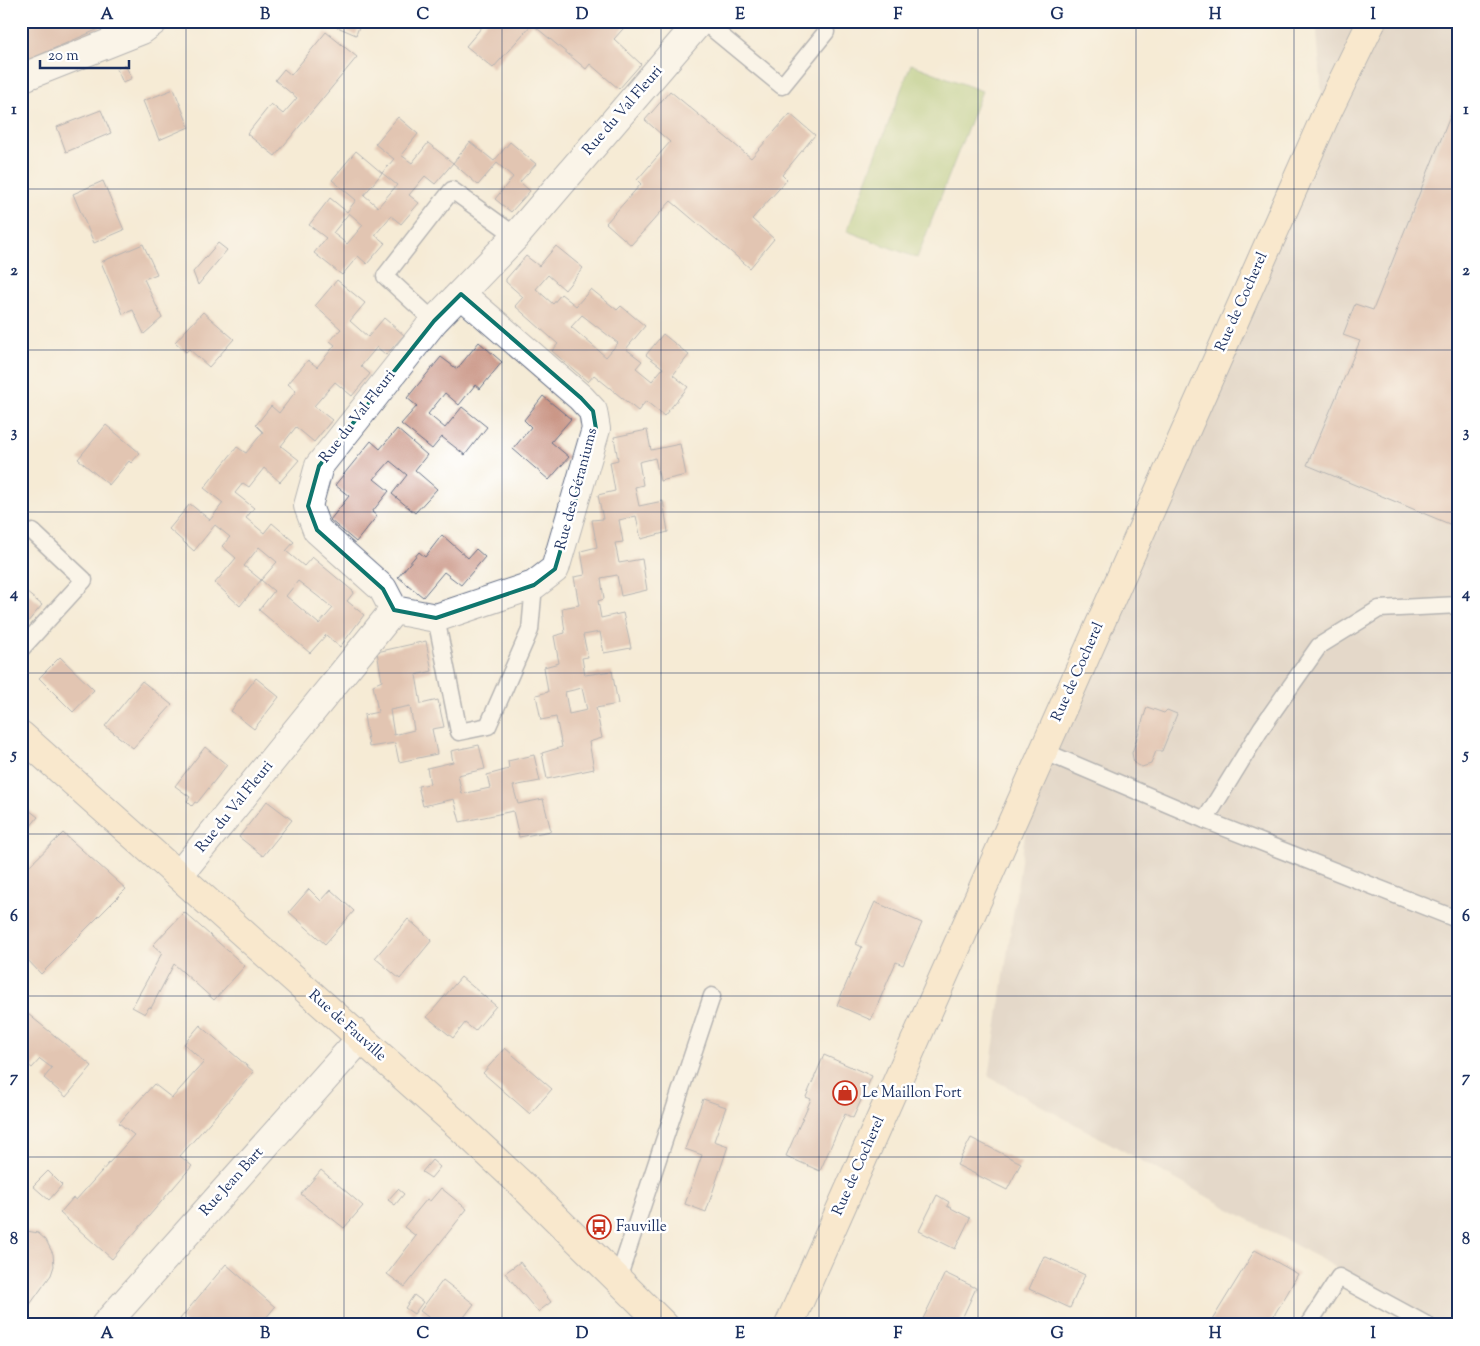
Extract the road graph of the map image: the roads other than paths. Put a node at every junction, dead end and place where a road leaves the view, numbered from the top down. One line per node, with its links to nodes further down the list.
1 (154, 21): 5 (street)
2 (701, 21): 4 (lane); 6 (street, Rue du Val Fleuri)
3 (1372, 21): 16 (street, Rue de Cocherel)
4 (826, 32)
5 (21, 78)
6 (516, 236): 7 (street, Rue du Val Fleuri); 8 (lane)
7 (462, 294): 8 (street, Rue du Val Fleuri); 10 (street, Rue des Géraniums)
8 (434, 321): 12 (street, Rue du Val Fleuri)
9 (33, 532): 14 (lane)
10 (534, 586): 13 (street, Rue des Géraniums); 13 (lane)
11 (1459, 605): 17 (lane)
12 (394, 610): 13 (street, Rue des Géraniums); 18 (street, Rue du Val Fleuri)
13 (436, 618)
14 (21, 649)
15 (21, 735): 18 (street, Rue de Fauville)
16 (1043, 751): 17 (lane); 25 (street, Rue de Cocherel)
17 (1205, 820): 19 (lane)
18 (179, 875): 21 (street, Rue de Fauville)
19 (1459, 920)
20 (712, 996): 22 (lane)
21 (360, 1039): 22 (street, Rue de Fauville); 23 (street, Rue Jean Bart)
22 (618, 1279): 24 (street, Rue de Fauville)
23 (105, 1325)
24 (664, 1325)
25 (789, 1325)
26 (1308, 1325): 27 (lane)
27 (1427, 1325)

